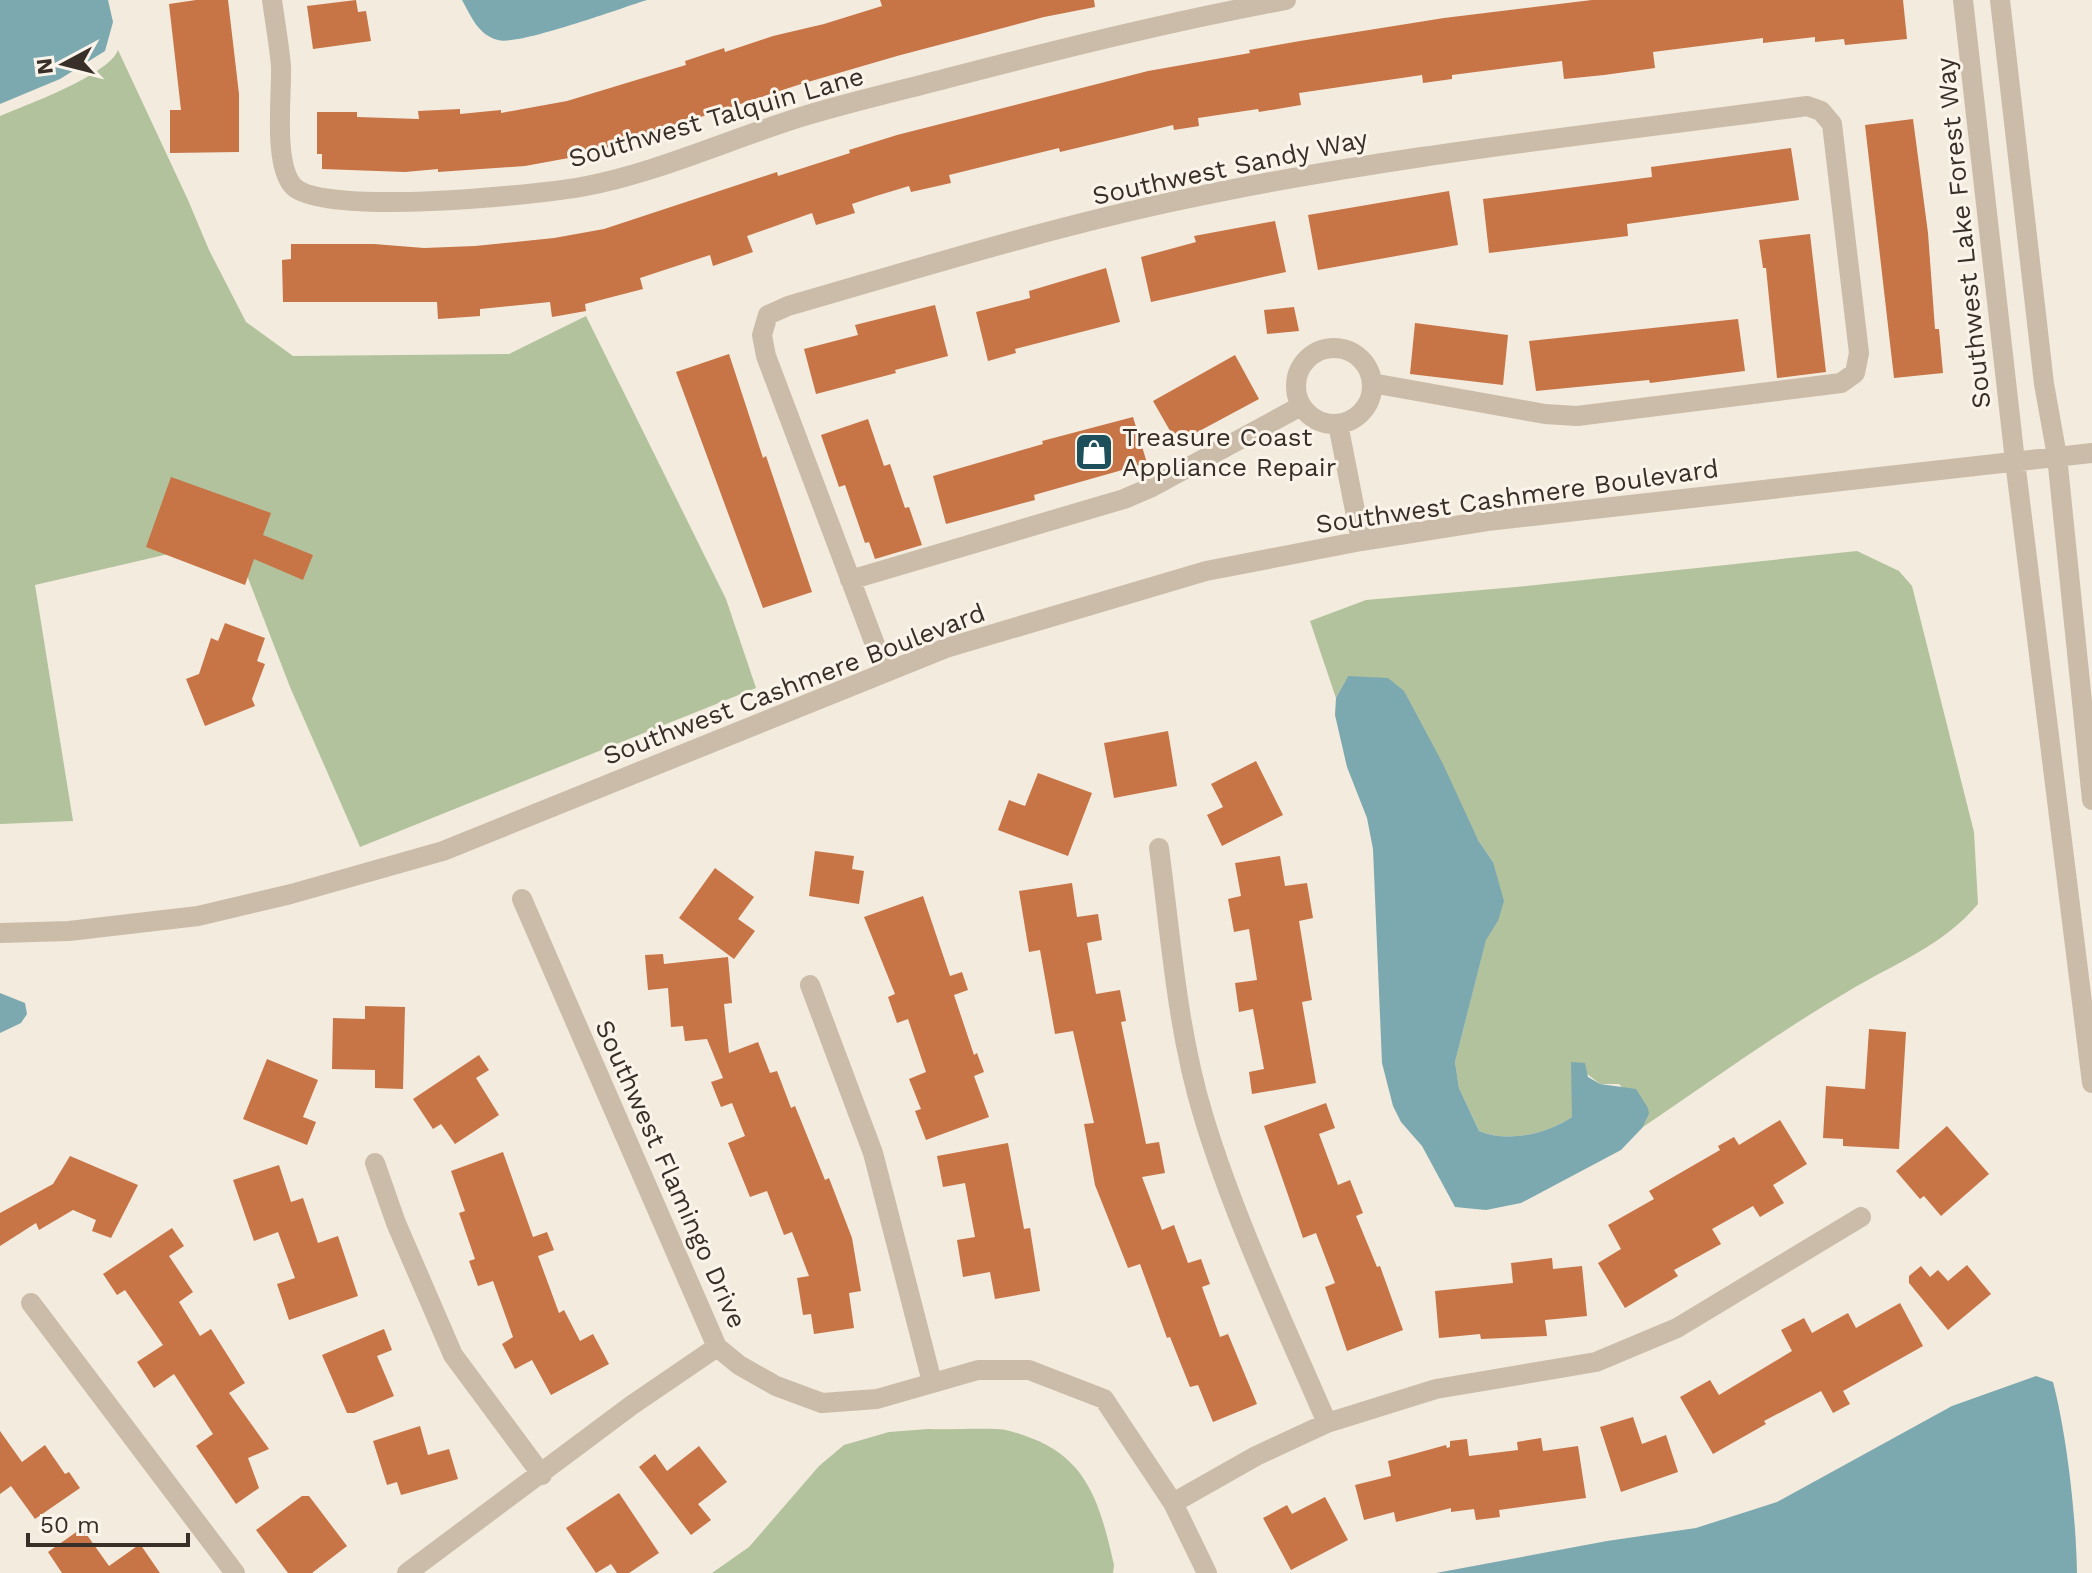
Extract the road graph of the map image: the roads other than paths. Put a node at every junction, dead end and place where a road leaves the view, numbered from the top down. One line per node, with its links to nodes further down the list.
1 (272, 0): 2 (street, Southwest Talquin Lane)
2 (1286, 0)
3 (1963, 0): 6 (street, Southwest Lake Forest Way)
4 (2000, 0): 5 (street)
5 (2016, 138): 6 (street); 11 (street)
6 (1980, 149): 12 (street, Southwest Lake Forest Way)
7 (1372, 383): 8 (street); 9 (street); 14 (street, Southwest Sandy Way)
8 (1301, 406): 9 (street); 14 (street)
9 (1338, 424): 13 (street)
10 (2092, 453): 11 (street, Southwest Cashmere Boulevard)
11 (2057, 456): 12 (street, Southwest Cashmere Boulevard); 16 (street)
12 (2015, 461): 13 (street, Southwest Cashmere Boulevard); 21 (street, Southwest Lake Forest Way)
13 (1361, 541): 15 (street, Southwest Cashmere Boulevard)
14 (850, 580): 15 (street, Southwest Sandy Way)
15 (885, 671): 19 (street, Southwest Cashmere Boulevard)
16 (2092, 800)
17 (1159, 848): 27 (street)
18 (522, 899): 25 (street, Southwest Flamingo Drive)
19 (0, 933)
20 (810, 985): 26 (street)
21 (2092, 1083)
22 (375, 1163): 28 (street)
23 (1861, 1217): 27 (street)
24 (31, 1303): 30 (street)
25 (717, 1347): 26 (street, Southwest Flamingo Drive); 28 (street)
26 (932, 1382): 29 (street, Southwest Flamingo Drive)
27 (1327, 1423): 29 (street)
28 (542, 1475): 31 (street)
29 (1173, 1503): 32 (street, Southwest Flamingo Drive)
30 (235, 1573)
31 (407, 1573)
32 (1207, 1573)

